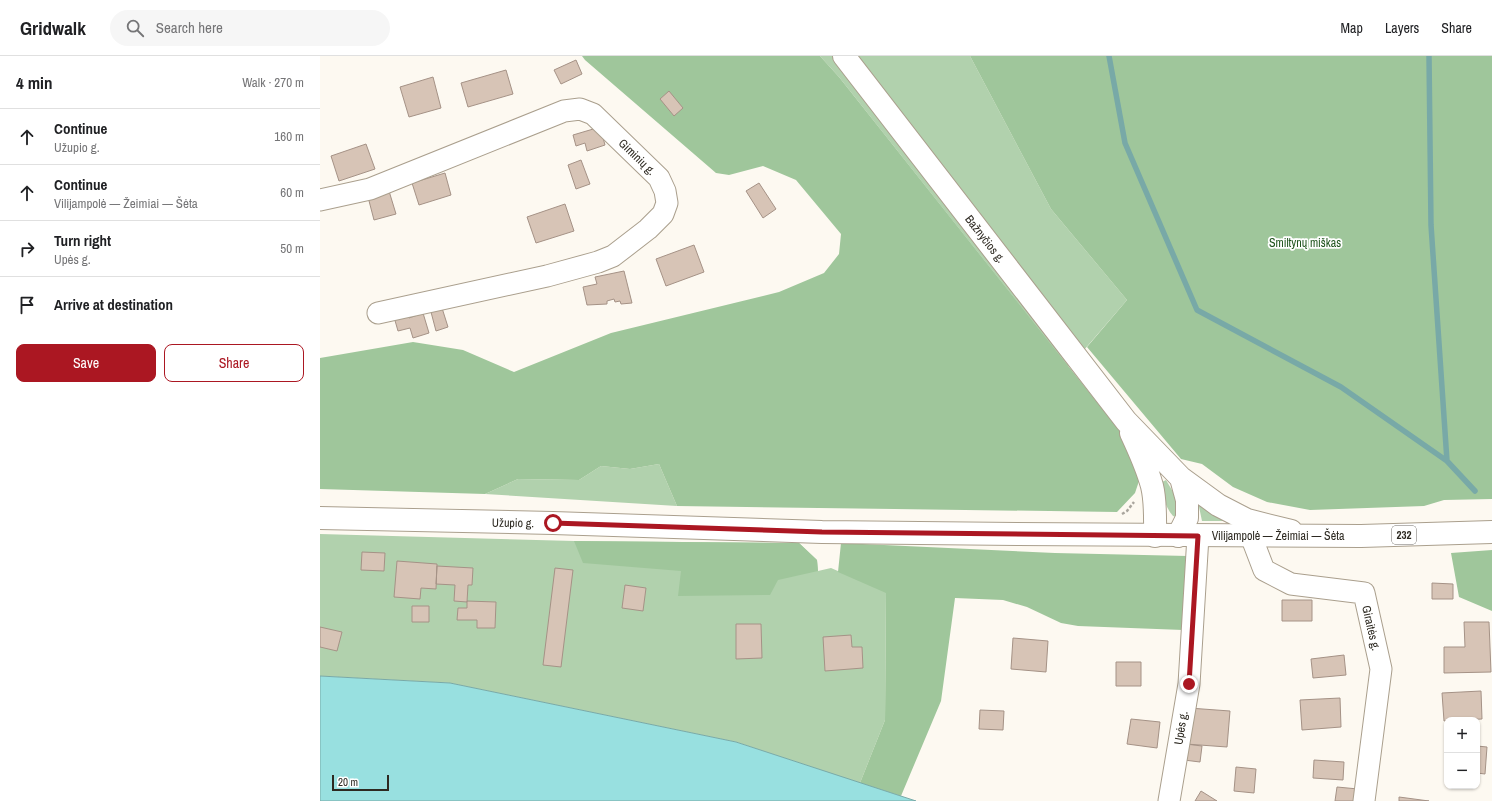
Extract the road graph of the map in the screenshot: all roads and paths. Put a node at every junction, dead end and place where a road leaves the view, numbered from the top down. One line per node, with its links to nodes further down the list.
1 (844, 56): 4 (main road, Bažnyčios g.)
2 (320, 200): 3 (street, Giminių g.)
3 (378, 314)
4 (1126, 421): 5 (main road, Bažnyčios g.); 9 (main road, Bažnyčios g.)
5 (1180, 478): 10 (main road, Bažnyčios g.); 12 (main road)
6 (320, 518): 8 (main road, Užupio g. / 232)
7 (1492, 532): 12 (main road, Vilijampolė — Žeimiai — Šėta / 232)
8 (1017, 534): 9 (main road, Vilijampolė — Žeimiai — Šėta / 232)
9 (1155, 536): 10 (main road, Vilijampolė — Žeimiai — Šėta / 232)
10 (1188, 536): 11 (main road, Vilijampolė — Žeimiai — Šėta / 232); 13 (street, Upės g.)
11 (1251, 536): 12 (main road, Vilijampolė — Žeimiai — Šėta / 232); 14 (street, Giraitės g.)
12 (1316, 536)
13 (1169, 801)
14 (1364, 801)

